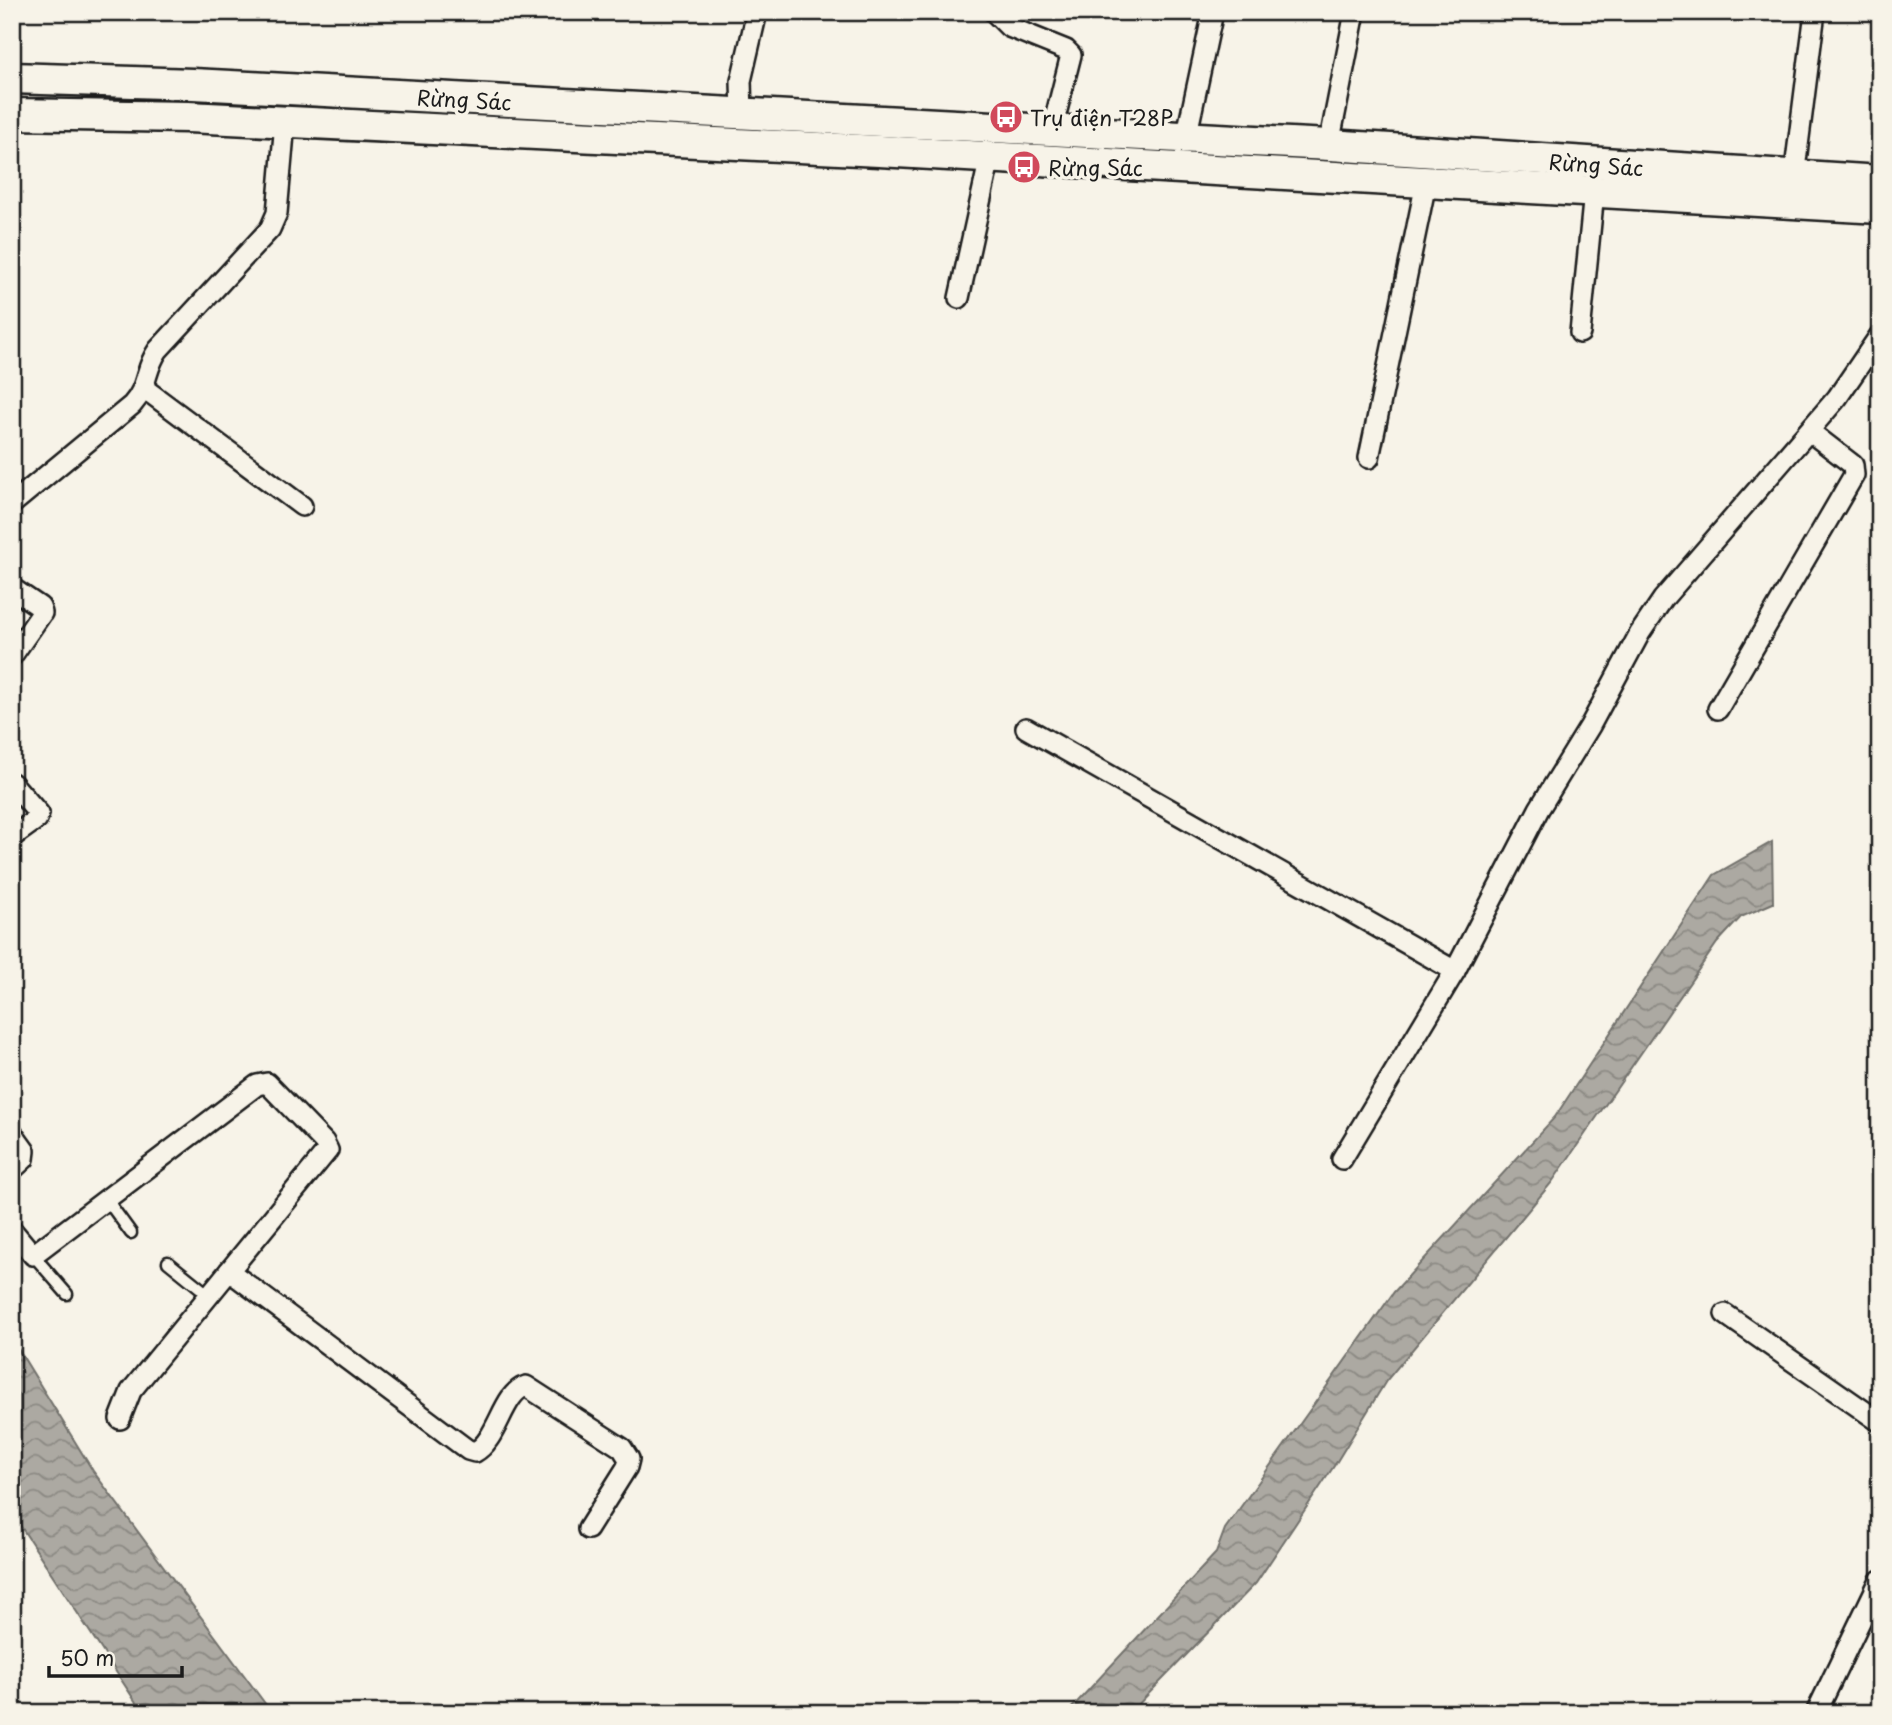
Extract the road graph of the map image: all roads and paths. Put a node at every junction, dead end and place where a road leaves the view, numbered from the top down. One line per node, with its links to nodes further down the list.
1 (757, 12): 8 (street)
2 (994, 12): 10 (street)
3 (1213, 12): 11 (street)
4 (1355, 12): 12 (street)
5 (1815, 12): 14 (street)
6 (12, 78): 8 (main road, Rừng Sác)
7 (12, 114): 9 (main road, Rừng Sác)
8 (742, 114): 10 (main road, Rừng Sác)
9 (285, 122): 13 (main road, Rừng Sác); 23 (street)
10 (1052, 130): 11 (main road, Rừng Sác)
11 (1186, 138): 12 (main road, Rừng Sác)
12 (1329, 145): 17 (main road, Rừng Sác)
13 (990, 157): 16 (main road, Rừng Sác); 20 (street)
14 (1794, 177): 15 (main road, Rừng Sác); 17 (main road, Rừng Sác)
15 (1880, 181)
16 (1426, 183): 18 (main road, Rừng Sác); 25 (street)
17 (1680, 184): 18 (main road, Rừng Sác); 19 (main road, Rừng Sác)
18 (1594, 192): 21 (street)
19 (1880, 208)
20 (959, 298)
21 (1580, 333)
22 (1880, 335): 24 (street)
23 (145, 389): 26 (street); 27 (street)
24 (1808, 431): 30 (street); 34 (street)
25 (1369, 458)
26 (12, 504)
27 (302, 506)
28 (12, 589): 29 (street)
29 (12, 656)
30 (1718, 709)
31 (1026, 728): 34 (street)
32 (12, 783): 33 (street)
33 (12, 837)
34 (1455, 971): 36 (street)
35 (12, 1133): 37 (street)
36 (1342, 1160)
37 (12, 1170)
38 (107, 1200): 40 (lane); 41 (street); 43 (street)
39 (12, 1230): 41 (street)
40 (131, 1233)
41 (33, 1255): 44 (lane)
42 (168, 1262): 45 (lane)
43 (229, 1271): 45 (street); 49 (street)
44 (66, 1294)
45 (209, 1295): 47 (street)
46 (1725, 1314): 48 (street)
47 (120, 1419)
48 (1880, 1422)
49 (588, 1529)
50 (1880, 1580): 51 (street)
51 (1816, 1713)

